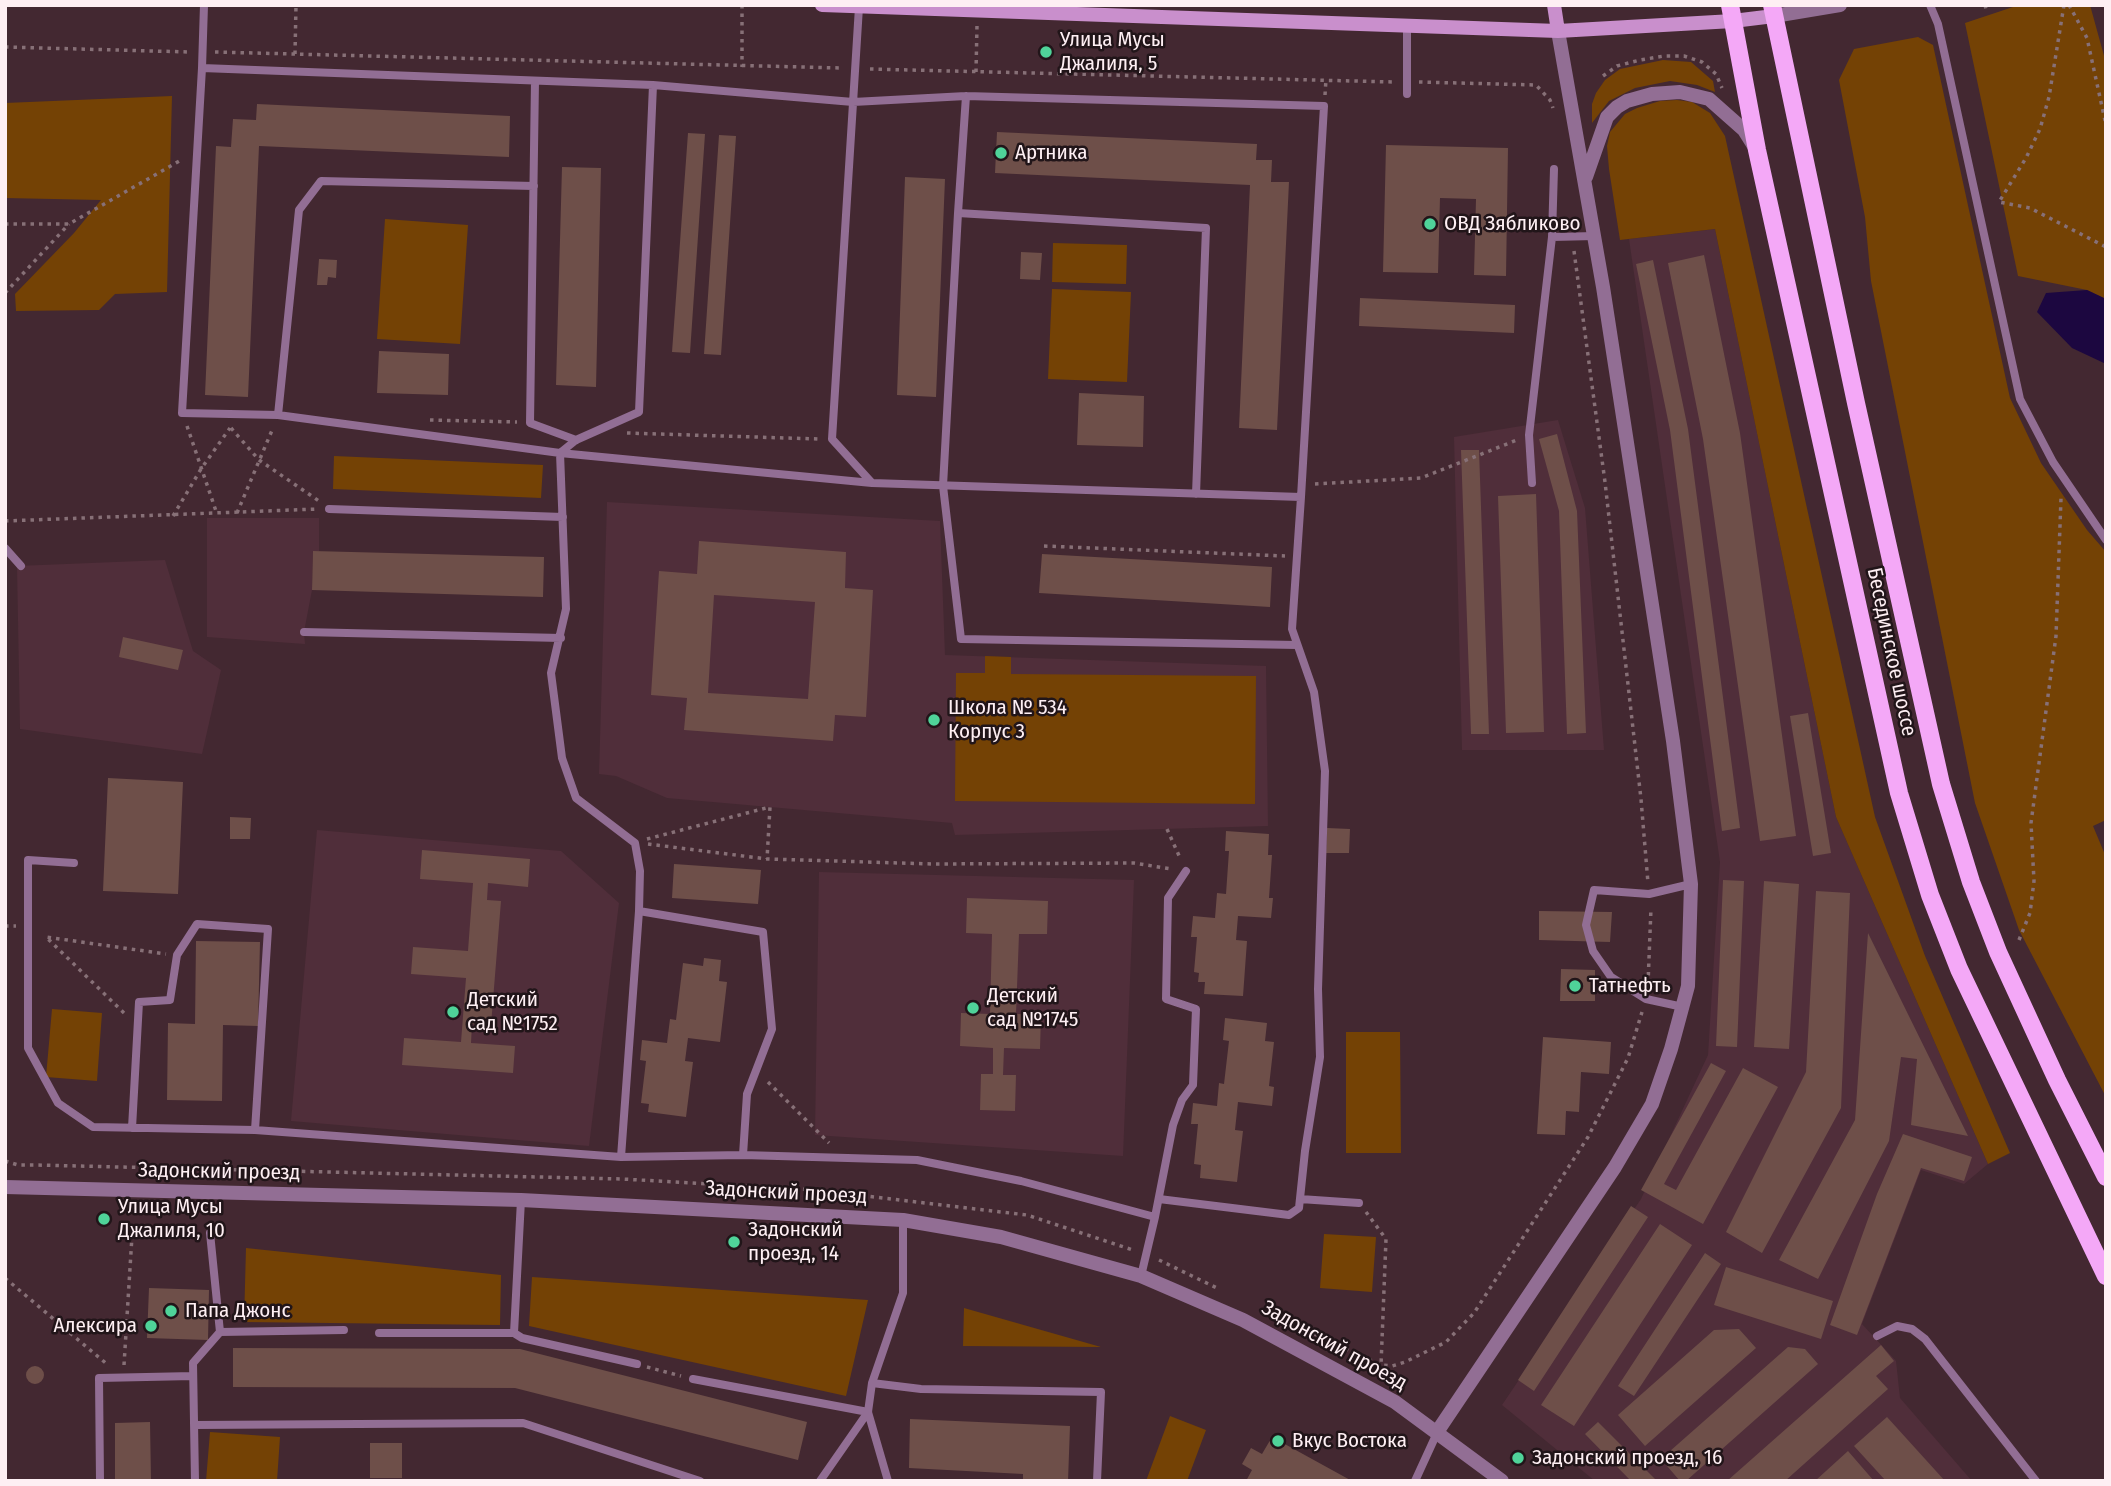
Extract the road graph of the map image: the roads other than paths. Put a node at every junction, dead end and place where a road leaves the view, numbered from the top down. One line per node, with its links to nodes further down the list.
1 (204, 5): 11 (lane)
2 (822, 5): 6 (main road)
3 (1554, 5): 10 (main road)
4 (1840, 5): 7 (street)
5 (1930, 5): 34 (lane)
6 (859, 6): 9 (main road); 16 (lane)
7 (1773, 11): 8 (main road); 49 (main road, Бесединское шоссе)
8 (1731, 13): 10 (main road); 17 (main road, Бесединское шоссе)
9 (1407, 25): 10 (main road); 14 (lane)
10 (1558, 32): 19 (street)
11 (202, 68): 12 (lane); 24 (lane)
12 (535, 81): 13 (lane); 20 (lane)
13 (653, 85): 16 (lane); 25 (lane)
14 (1407, 94)
15 (966, 96): 16 (lane); 21 (lane); 31 (lane)
16 (853, 102): 27 (lane)
17 (1757, 150): 19 (street); 59 (main road, Бесединское шоссе)
18 (1554, 169): 23 (lane)
19 (1585, 181): 22 (street)
20 (534, 186): 24 (lane); 25 (lane)
21 (958, 213): 29 (lane); 30 (lane)
22 (1595, 236): 23 (lane); 42 (street)
23 (1552, 237): 28 (lane)
24 (278, 415): 26 (lane)
25 (576, 440): 26 (lane)
26 (560, 453): 27 (lane); 33 (lane)
27 (872, 483): 29 (lane)
28 (1532, 483)
29 (943, 486): 30 (lane); 39 (lane)
30 (1196, 494): 31 (lane)
31 (1301, 497): 39 (lane)
32 (329, 509): 33 (lane)
33 (563, 517): 38 (lane)
34 (2106, 540)
35 (5, 548): 36 (lane)
36 (21, 566)
37 (304, 632): 38 (lane)
38 (561, 638): 43 (lane)
39 (1297, 645): 52 (lane)
40 (74, 863): 45 (lane)
41 (1186, 872): 51 (lane)
42 (1691, 884): 44 (street); 44 (lane)
43 (639, 911): 47 (lane); 48 (lane)
44 (1683, 1007): 71 (street)
45 (132, 1128): 46 (lane); 46 (lane)
46 (255, 1130): 48 (lane)
47 (743, 1156): 48 (lane); 55 (lane)
48 (621, 1157)
49 (2106, 1177)
50 (5, 1188): 53 (street, Задонский проезд)
51 (1158, 1199): 52 (lane); 55 (lane)
52 (1300, 1199): 54 (lane)
53 (521, 1200): 56 (street, Задонский проезд); 63 (lane)
54 (1359, 1203)
55 (1155, 1217): 58 (lane)
56 (903, 1220): 58 (street, Задонский проезд); 68 (lane)
57 (210, 1233): 61 (lane)
58 (1141, 1276): 71 (street, Задонский проезд)
59 (2106, 1276)
60 (344, 1330): 61 (lane)
61 (220, 1332): 66 (lane)
62 (379, 1333): 63 (lane)
63 (514, 1333): 65 (lane)
64 (1877, 1336): 80 (lane)
65 (637, 1364)
66 (193, 1376): 70 (lane); 72 (lane)
67 (693, 1379): 69 (lane)
68 (872, 1382): 69 (lane); 77 (lane)
69 (868, 1412): 75 (lane); 76 (lane)
70 (194, 1425): 73 (lane); 74 (lane)
71 (1437, 1432): 78 (lane); 79 (street, Задонский проезд)
72 (100, 1481)
73 (195, 1481)
74 (700, 1481)
75 (820, 1481)
76 (888, 1481)
77 (1097, 1481)
78 (1415, 1481)
79 (1502, 1481)
80 (2036, 1481)

